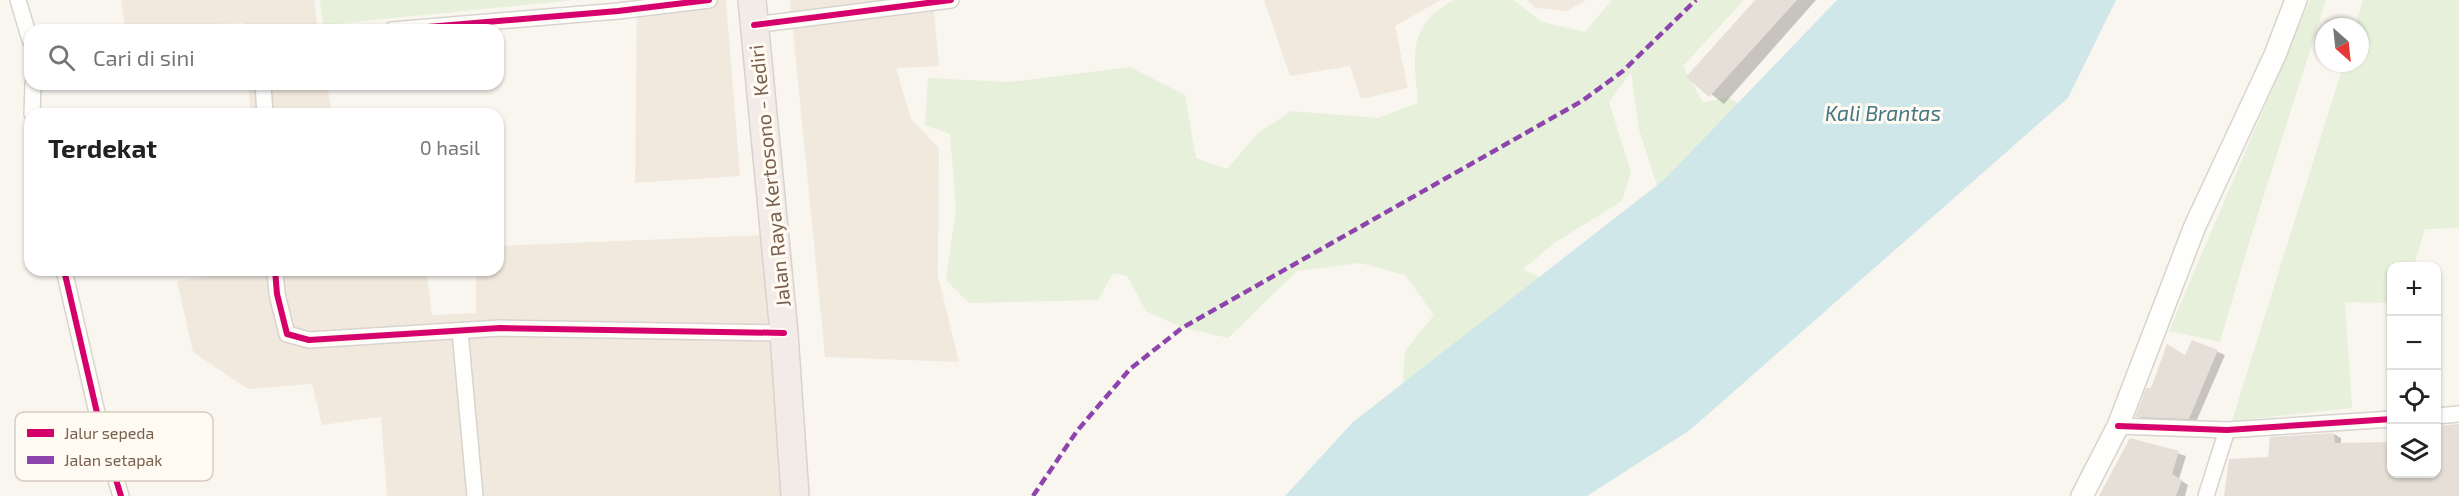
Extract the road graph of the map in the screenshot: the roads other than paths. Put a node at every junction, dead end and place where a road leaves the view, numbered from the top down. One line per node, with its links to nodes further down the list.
1 (18, 0): 6 (street)
2 (709, 0): 7 (street)
3 (951, 0): 5 (street)
4 (2296, 0): 20 (main road)
5 (753, 13): 15 (highway, Jalan Raya Kertosono - Kediri)
6 (25, 24)
7 (464, 24)
8 (33, 90): 10 (street)
9 (263, 90): 11 (street)
10 (32, 108)
11 (265, 108)
12 (65, 276): 16 (street)
13 (275, 276): 14 (street)
14 (460, 331): 15 (street); 24 (street)
15 (784, 333): 25 (highway, Jalan Raya Kertosono - Kediri)
16 (97, 412)
17 (2459, 414): 18 (street)
18 (2441, 416)
19 (2387, 419): 21 (street)
20 (2118, 426): 21 (street); 26 (main road)
21 (2227, 430): 27 (street)
22 (116, 481): 23 (street)
23 (121, 496)
24 (475, 496)
25 (795, 496)
26 (2082, 496)
27 (2206, 496)

